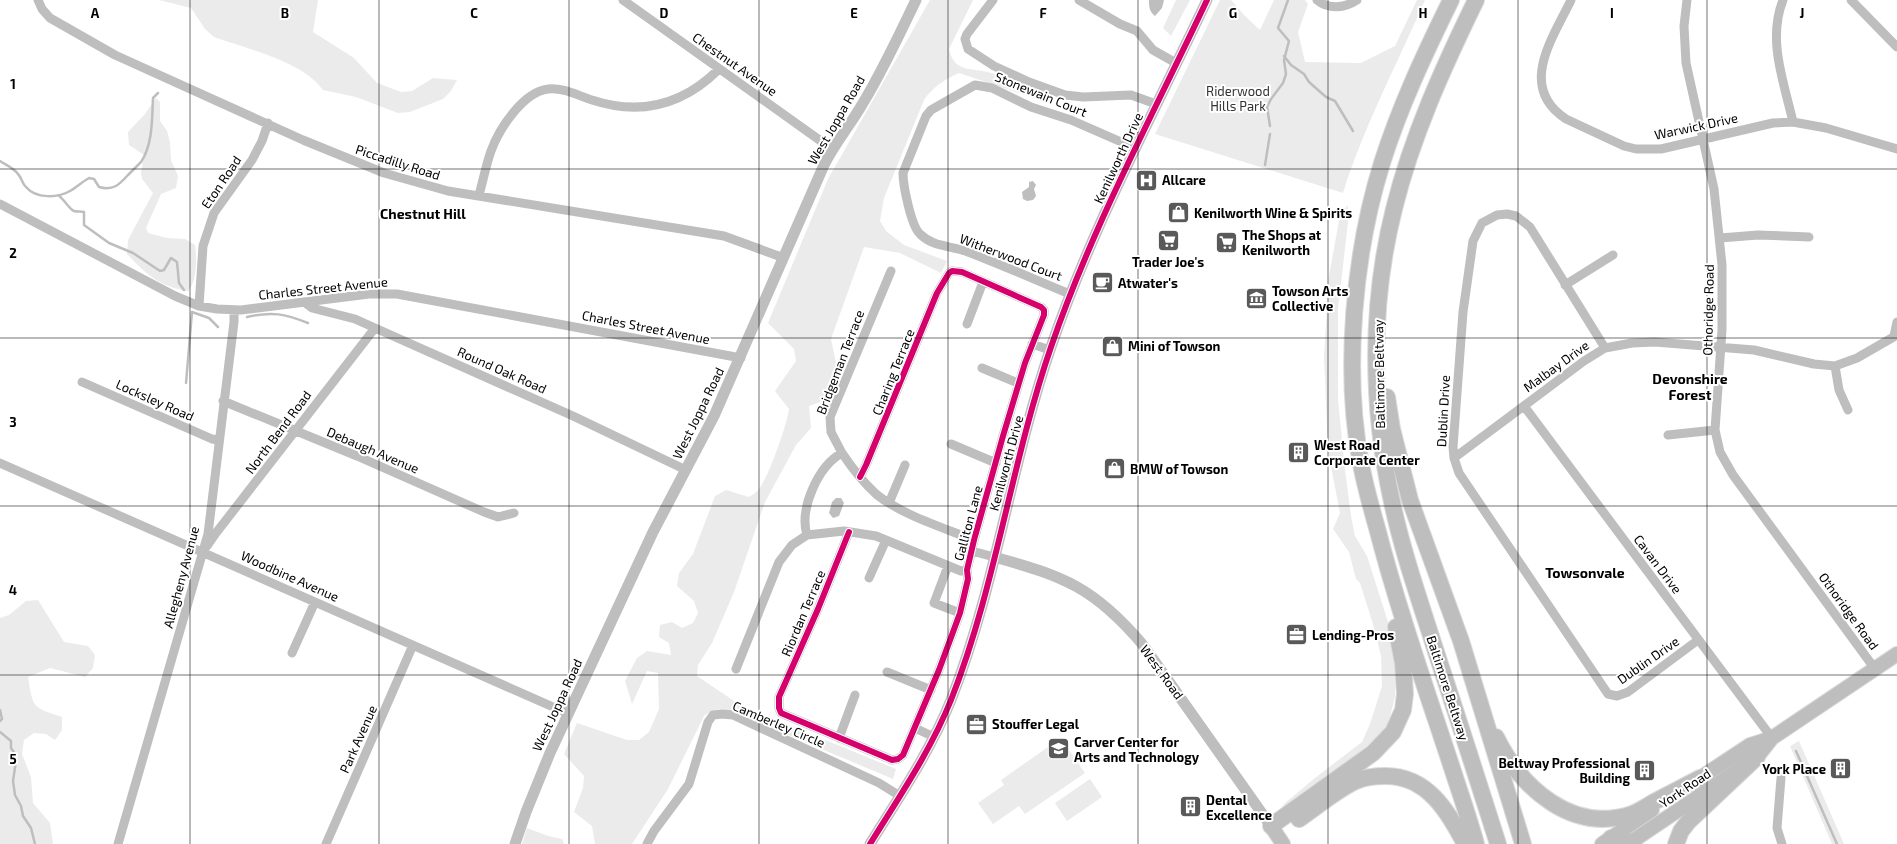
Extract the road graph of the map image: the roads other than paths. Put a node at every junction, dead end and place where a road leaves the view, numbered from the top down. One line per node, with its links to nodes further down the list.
1 (38, 0): 20 (street, Piccadilly Road)
2 (623, 0): 17 (street, Chestnut Avenue)
3 (916, 0): 25 (street, West Joppa Road)
4 (992, 0): 18 (street)
5 (1079, 0): 16 (street)
6 (1207, 0): 16 (street, Kenilworth Drive)
7 (1317, 0): 8 (street)
8 (1357, 0)
9 (1451, 0): 65 (highway, Baltimore Beltway)
10 (1476, 0): 31 (highway, Baltimore Beltway)
11 (1571, 0): 21 (street, Warwick Drive)
12 (1687, 0): 21 (street, Othoridge Road)
13 (1783, 0): 19 (street)
14 (1851, 0): 15 (street)
15 (1897, 47)
16 (1176, 63): 18 (street, Kenilworth Drive)
17 (719, 69): 25 (street, Chestnut Avenue); 26 (street)
18 (1156, 104): 23 (street, Kenilworth Drive)
19 (1793, 122): 21 (street, Warwick Drive); 24 (street, Warwick Drive)
20 (268, 123): 26 (street, Piccadilly Road); 38 (street, Eton Road)
21 (1702, 139): 28 (street, Othoridge Road)
22 (914, 146): 23 (street, Stonewain Court); 36 (street, Witherwood Court)
23 (1135, 148): 36 (street, Kenilworth Drive)
24 (1897, 149)
25 (832, 150): 32 (street, West Joppa Road)
26 (479, 195): 32 (street, Piccadilly Road)
27 (0, 204): 38 (street, Charles Street Avenue)
28 (1720, 238): 29 (street); 46 (street, Othoridge Road)
29 (1809, 238)
30 (1613, 255): 35 (street)
31 (1384, 257): 92 (highway); 112 (highway, Baltimore Beltway)
32 (784, 258): 48 (street, West Joppa Road)
33 (891, 271): 61 (street, Bridgeman Terrace)
34 (983, 282): 41 (street); 44 (street, Galliton Lane); 68 (street, Charing Terrace)
35 (1565, 285): 45 (street, Dublin Drive); 62 (street, Dublin Drive)
36 (1070, 294): 47 (street, Kenilworth Drive)
37 (304, 302): 39 (street, Charles Street Avenue); 42 (street, Round Oak Road); 48 (street, Charles Street Avenue)
38 (199, 306): 39 (street, Charles Street Avenue)
39 (234, 310): 53 (street, Allegheny Avenue)
40 (1897, 322): 43 (street)
41 (966, 324)
42 (375, 328): 57 (street, North Bend Road); 67 (street, Round Oak Road)
43 (1895, 335): 49 (street, Malbay Drive)
44 (1032, 344): 47 (street); 52 (street, Galliton Lane)
45 (1605, 348): 46 (street, Malbay Drive); 54 (street, Malbay Drive)
46 (1721, 348): 49 (street, Malbay Drive); 56 (street, Othoridge Road)
47 (1050, 350): 77 (street, Kenilworth Drive)
48 (740, 358): 67 (street, West Joppa Road)
49 (1835, 366): 55 (street)
50 (982, 368): 52 (street)
51 (82, 382): 59 (street, Locksley Road)
52 (1018, 383): 64 (street, Galliton Lane)
53 (223, 402): 57 (street, Debaugh Avenue); 59 (street, Allegheny Avenue)
54 (1524, 406): 62 (street, Malbay Drive); 83 (street, Cavan Drive)
55 (1848, 410)
56 (1715, 430): 58 (street); 88 (street, Othoridge Road)
57 (295, 431): 70 (street, Debaugh Avenue); 76 (street, North Bend Road)
58 (1668, 435)
59 (218, 440): 76 (street, Allegheny Avenue)
60 (950, 444): 64 (street)
61 (842, 453): 68 (street, Bridgeman Terrace); 72 (street)
62 (1454, 458): 83 (street, Dublin Drive)
63 (0, 463): 76 (street, Woodbine Avenue)
64 (996, 463): 74 (street, Galliton Lane)
65 (1361, 463): 102 (highway); 111 (highway, Baltimore Beltway)
66 (905, 465): 69 (street)
67 (686, 470): 93 (street, West Joppa Road)
68 (860, 477): 69 (street, Bridgeman Terrace)
69 (889, 503): 74 (street, Bridgeman Terrace)
70 (514, 514)
71 (849, 532): 72 (street); 73 (street); 96 (street, Riordan Terrace)
72 (807, 535): 87 (street)
73 (886, 540): 78 (street); 80 (street)
74 (974, 540): 75 (street, Galliton Lane)
75 (972, 551): 77 (street, Galliton Lane); 79 (street, Galliton Lane)
76 (204, 552): 81 (street, Woodbine Avenue); 105 (street, Allegheny Avenue)
77 (994, 557): 95 (street, Kenilworth Drive); 102 (street, West Road)
78 (948, 566): 79 (street); 82 (street)
79 (966, 570): 82 (street, Galliton Lane)
80 (869, 578)
81 (315, 602): 84 (street, Woodbine Avenue); 85 (street)
82 (960, 613): 90 (street, Galliton Lane)
83 (1698, 640): 97 (street, Cavan Drive)
84 (413, 645): 93 (street, Woodbine Avenue); 106 (street, Park Avenue)
85 (292, 653)
86 (1897, 654): 88 (main road, York Road)
87 (736, 669)
88 (1875, 669): 97 (main road, York Road)
89 (887, 672): 90 (street)
90 (931, 690): 94 (street, Galliton Lane)
91 (856, 695): 96 (street)
92 (1484, 712): 99 (highway); 113 (highway)
93 (569, 714): 107 (street, West Joppa Road)
94 (915, 728): 95 (street); 96 (street, Galliton Lane)
95 (934, 737): 101 (street, Kenilworth Drive)
96 (839, 738)
97 (1772, 738): 98 (main road, York Road); 99 (main road, York Road)
98 (1757, 757): 104 (main road, York Road); 114 (highway)
99 (1700, 778): 103 (main road, York Road)
100 (1781, 778): 115 (street)
101 (900, 796): 108 (street, Camberley Circle); 109 (street, Kenilworth Drive)
102 (1277, 835): 110 (highway)
103 (1607, 841): 104 (highway)
104 (1631, 843)
105 (118, 844)
106 (326, 844)
107 (515, 844)
108 (647, 844)
109 (870, 844)
110 (1465, 844)
111 (1476, 844)
112 (1498, 844)
113 (1523, 844)
114 (1676, 844)
115 (1782, 844)

